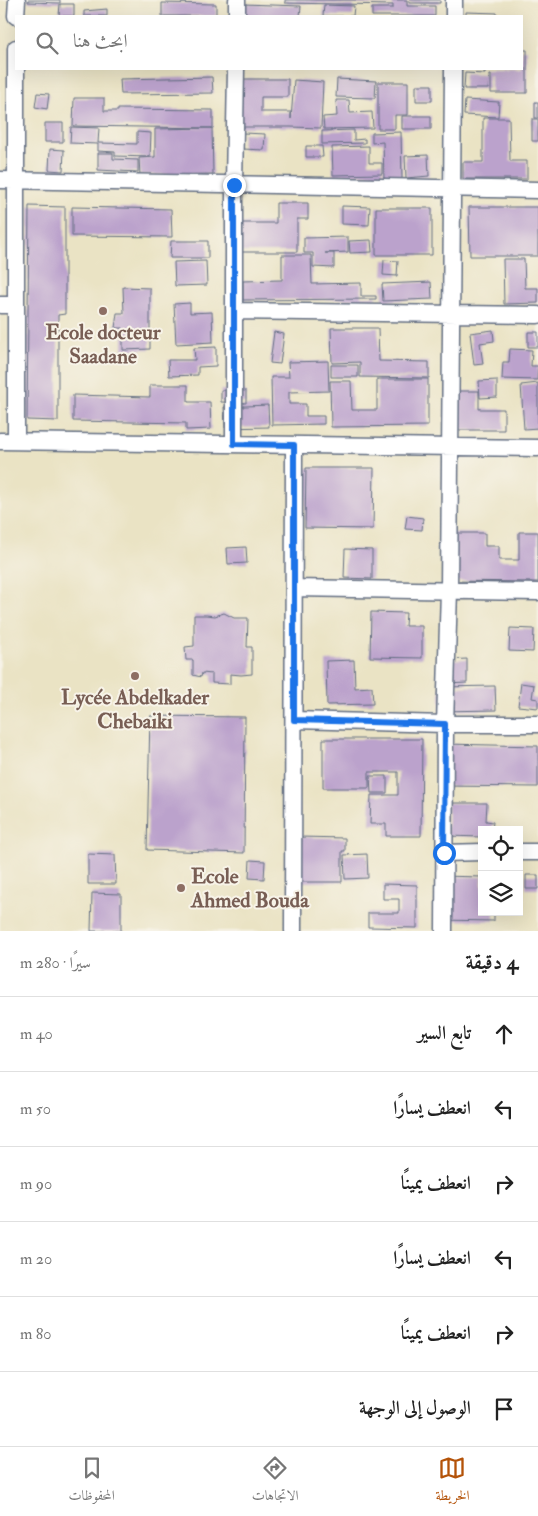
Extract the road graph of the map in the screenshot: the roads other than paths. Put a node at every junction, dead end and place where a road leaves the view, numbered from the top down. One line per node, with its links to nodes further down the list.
1 (16, 0): 4 (street)
2 (237, 0): 5 (street)
3 (454, 0): 6 (street)
4 (16, 15)
5 (237, 15)
6 (454, 15)
7 (15, 64): 10 (street)
8 (236, 70): 11 (street)
9 (453, 70): 12 (street)
10 (8, 180): 11 (street); 14 (street)
11 (234, 185): 12 (street); 15 (street)
12 (452, 189): 13 (street); 16 (street)
13 (538, 190)
14 (8, 305): 18 (street)
15 (234, 310): 16 (street); 19 (street)
16 (451, 313): 17 (street); 21 (street)
17 (538, 315)
18 (8, 441): 19 (street)
19 (234, 444): 20 (street)
20 (294, 445): 21 (street); 23 (street)
21 (450, 447): 22 (street); 24 (street)
22 (538, 448)
23 (294, 588): 24 (street); 26 (street)
24 (450, 590): 25 (street); 27 (street)
25 (538, 592)
26 (294, 720): 27 (street); 33 (street)
27 (445, 724): 28 (street); 32 (street)
28 (538, 724)
29 (478, 852): 32 (street)
30 (523, 852): 31 (street)
31 (538, 852)
32 (444, 853): 34 (street)
33 (293, 931)
34 (444, 931)

